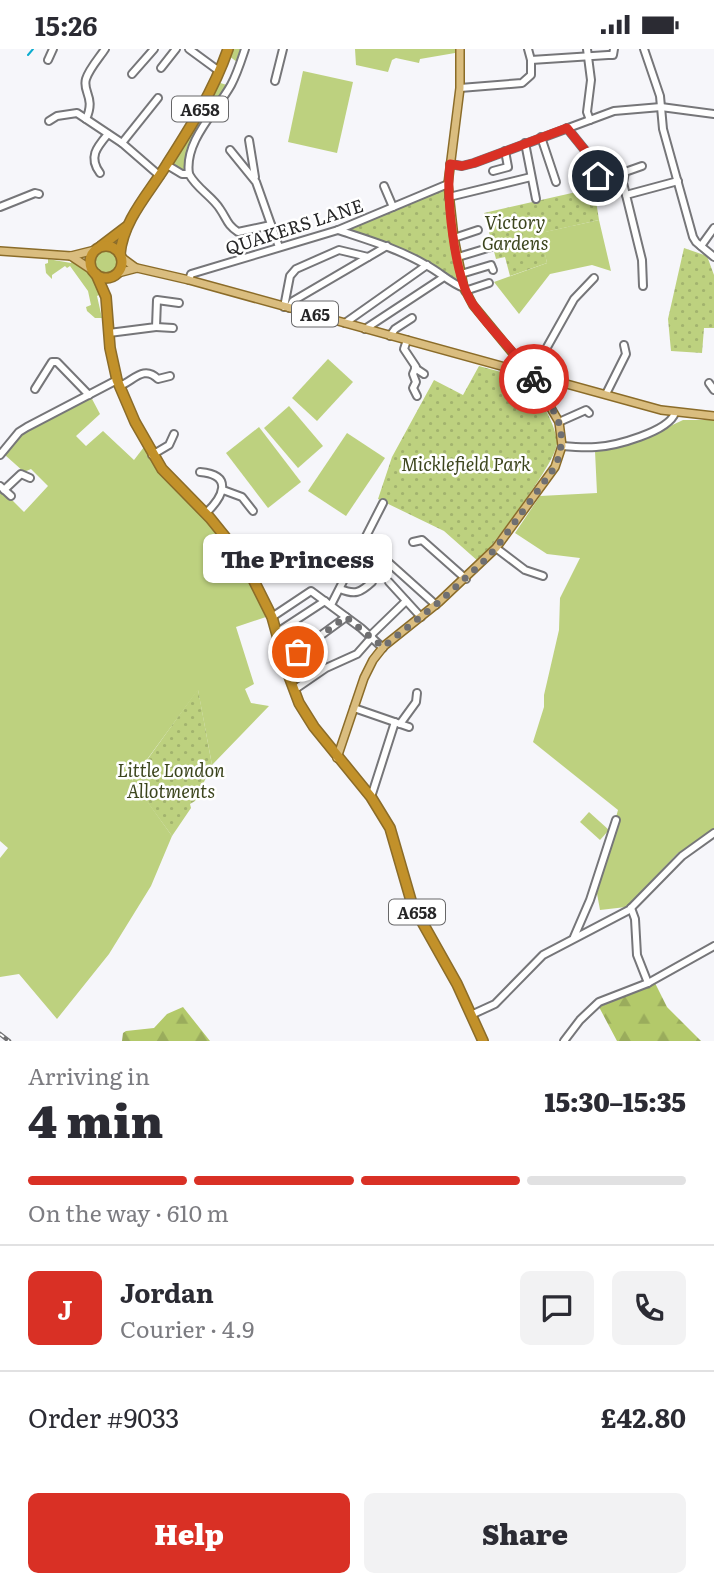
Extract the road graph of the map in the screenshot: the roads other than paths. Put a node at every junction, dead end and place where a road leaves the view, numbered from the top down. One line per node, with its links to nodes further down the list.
1 (53, 49): 14 (street)
2 (105, 49): 24 (street)
3 (153, 49): 18 (street)
4 (176, 49): 16 (street)
5 (189, 49): 17 (street)
6 (228, 49): 17 (highway, A658)
7 (245, 49): 40 (street)
8 (283, 49): 19 (street)
9 (460, 49): 20 (main road)
10 (528, 49): 15 (street)
11 (614, 49): 13 (street)
12 (644, 49): 22 (street)
13 (588, 53): 15 (street); 25 (street)
14 (48, 60)
15 (531, 60): 20 (street)
16 (161, 68)
17 (219, 71): 36 (highway, A658)
18 (132, 74)
19 (275, 81)
20 (460, 88): 35 (main road)
21 (158, 99): 31 (street)
22 (661, 107): 23 (street); 25 (street); 44 (street)
23 (714, 114)
24 (86, 119): 26 (street); 28 (street)
25 (590, 120): 27 (street)
26 (49, 121)
27 (567, 128): 29 (street); 42 (street)
28 (108, 134): 31 (street); 39 (street)
29 (541, 138): 32 (street); 46 (street)
30 (249, 140): 45 (street)
31 (122, 143): 41 (street)
32 (525, 143): 34 (street); 43 (street)
33 (230, 151): 45 (street)
34 (505, 151): 35 (street); 38 (street)
35 (450, 164): 47 (main road)
36 (167, 165): 40 (street); 41 (highway, A658)
37 (642, 166): 50 (street)
38 (493, 171)
39 (100, 173)
40 (189, 174): 56 (street)
41 (160, 176): 55 (highway, A658)
42 (598, 176)
43 (531, 177): 51 (street); 52 (street)
44 (678, 181): 50 (street); 62 (street)
45 (256, 182): 56 (street)
46 (556, 182)
47 (448, 184): 51 (main road); 54 (street, QUAKERS LANE)
48 (384, 186): 54 (street)
49 (39, 194): 53 (street)
50 (626, 195): 82 (street)
51 (449, 197): 60 (main road)
52 (536, 199)
53 (0, 207)
54 (393, 207): 58 (street, QUAKERS LANE)
55 (128, 225): 65 (highway, A658); 68 (highway, A658)
56 (271, 225): 63 (street)
57 (714, 228): 62 (street)
58 (338, 230): 61 (street); 63 (street, QUAKERS LANE)
59 (478, 230): 60 (street)
60 (454, 238): 70 (main road)
61 (387, 246): 69 (street); 72 (street)
62 (701, 246): 71 (street)
63 (279, 247): 80 (street, QUAKERS LANE)
64 (491, 247): 70 (street)
65 (98, 249): 67 (main road); 68 (highway); 75 (highway)
66 (0, 251): 67 (main road)
67 (71, 255): 75 (main road)
68 (121, 256): 73 (main road, A65); 76 (highway, A658)
69 (368, 257): 86 (street); 86 (street)
70 (458, 257): 77 (main road)
71 (714, 257)
72 (427, 265): 78 (street); 88 (street)
73 (137, 268): 76 (main road, A65); 80 (main road, A65)
74 (493, 270): 77 (street)
75 (94, 272): 76 (highway); 84 (highway, A658)
76 (116, 274): 84 (highway, A658)
77 (461, 274): 83 (main road)
78 (443, 277): 83 (street); 91 (street)
79 (594, 278): 98 (street)
80 (189, 280): 86 (main road, A65)
81 (489, 283): 83 (street)
82 (643, 286)
83 (465, 290): 98 (main road)
84 (106, 297): 92 (highway, A658)
85 (178, 303): 89 (street)
86 (287, 307): 88 (main road, A65)
87 (412, 318): 93 (street)
88 (345, 323): 91 (main road, A65)
89 (156, 327): 90 (street); 92 (street)
90 (173, 328)
91 (365, 330): 93 (main road, A65)
92 (109, 333): 101 (highway, A658)
93 (390, 336): 94 (main road, A65)
94 (407, 340): 96 (street); 98 (main road, A65)
95 (624, 345): 106 (street)
96 (415, 368): 97 (street); 108 (street)
97 (424, 374)
98 (531, 374): 100 (main road, A65); 104 (main road)
99 (170, 376): 101 (street)
100 (549, 379): 104 (main road); 106 (main road, A65)
101 (119, 383): 107 (street); 116 (highway, A658)
102 (709, 383): 105 (street)
103 (35, 389): 107 (street)
104 (540, 390): 112 (main road)
105 (714, 390)
106 (606, 394): 110 (main road, A65)
107 (89, 395): 115 (street)
108 (417, 396)
109 (589, 413): 112 (street)
110 (675, 413): 111 (main road, A65); 114 (street)
111 (714, 416)
112 (559, 422): 114 (main road)
113 (174, 434): 116 (street)
114 (562, 446): 126 (main road)
115 (0, 455)
116 (152, 455): 124 (highway, A658)
117 (200, 472): 120 (street)
118 (30, 478): 119 (street)
119 (2, 488): 121 (street)
120 (223, 490): 123 (street); 124 (street)
121 (10, 496)
122 (383, 503): 134 (street)
123 (253, 511)
124 (206, 513): 129 (highway, A658)
125 (413, 542): 131 (street)
126 (496, 548): 130 (street); 131 (main road)
127 (264, 550): 129 (street)
128 (388, 562): 137 (street)
129 (250, 573): 138 (highway, A658)
130 (543, 576)
131 (466, 579): 137 (main road)
132 (372, 582): 134 (street)
133 (389, 582): 135 (street)
134 (340, 589): 136 (street)
135 (406, 601): 140 (street); 142 (street)
136 (328, 603): 138 (street); 139 (street); 141 (street)
137 (436, 605): 140 (main road)
138 (272, 617): 141 (highway, A658)
139 (346, 617): 142 (street); 144 (street)
140 (421, 617): 143 (main road)
141 (276, 633): 144 (highway, A658)
142 (371, 636): 143 (street); 145 (street)
143 (383, 647): 147 (main road)
144 (284, 659): 145 (highway, A658)
145 (294, 690): 150 (highway, A658)
146 (417, 693): 148 (street)
147 (354, 708): 148 (street); 150 (main road)
148 (398, 723): 149 (street); 151 (street)
149 (409, 727)
150 (341, 757): 151 (highway, A658)
151 (371, 797): 158 (highway, A658)
152 (617, 820): 155 (street)
153 (714, 834): 154 (street)
154 (631, 908): 155 (street); 157 (street)
155 (574, 937): 158 (street)
156 (714, 946): 157 (street)
157 (648, 983): 160 (street)
158 (471, 1015): 159 (highway, A658)
159 (483, 1041)
160 (564, 1041)

